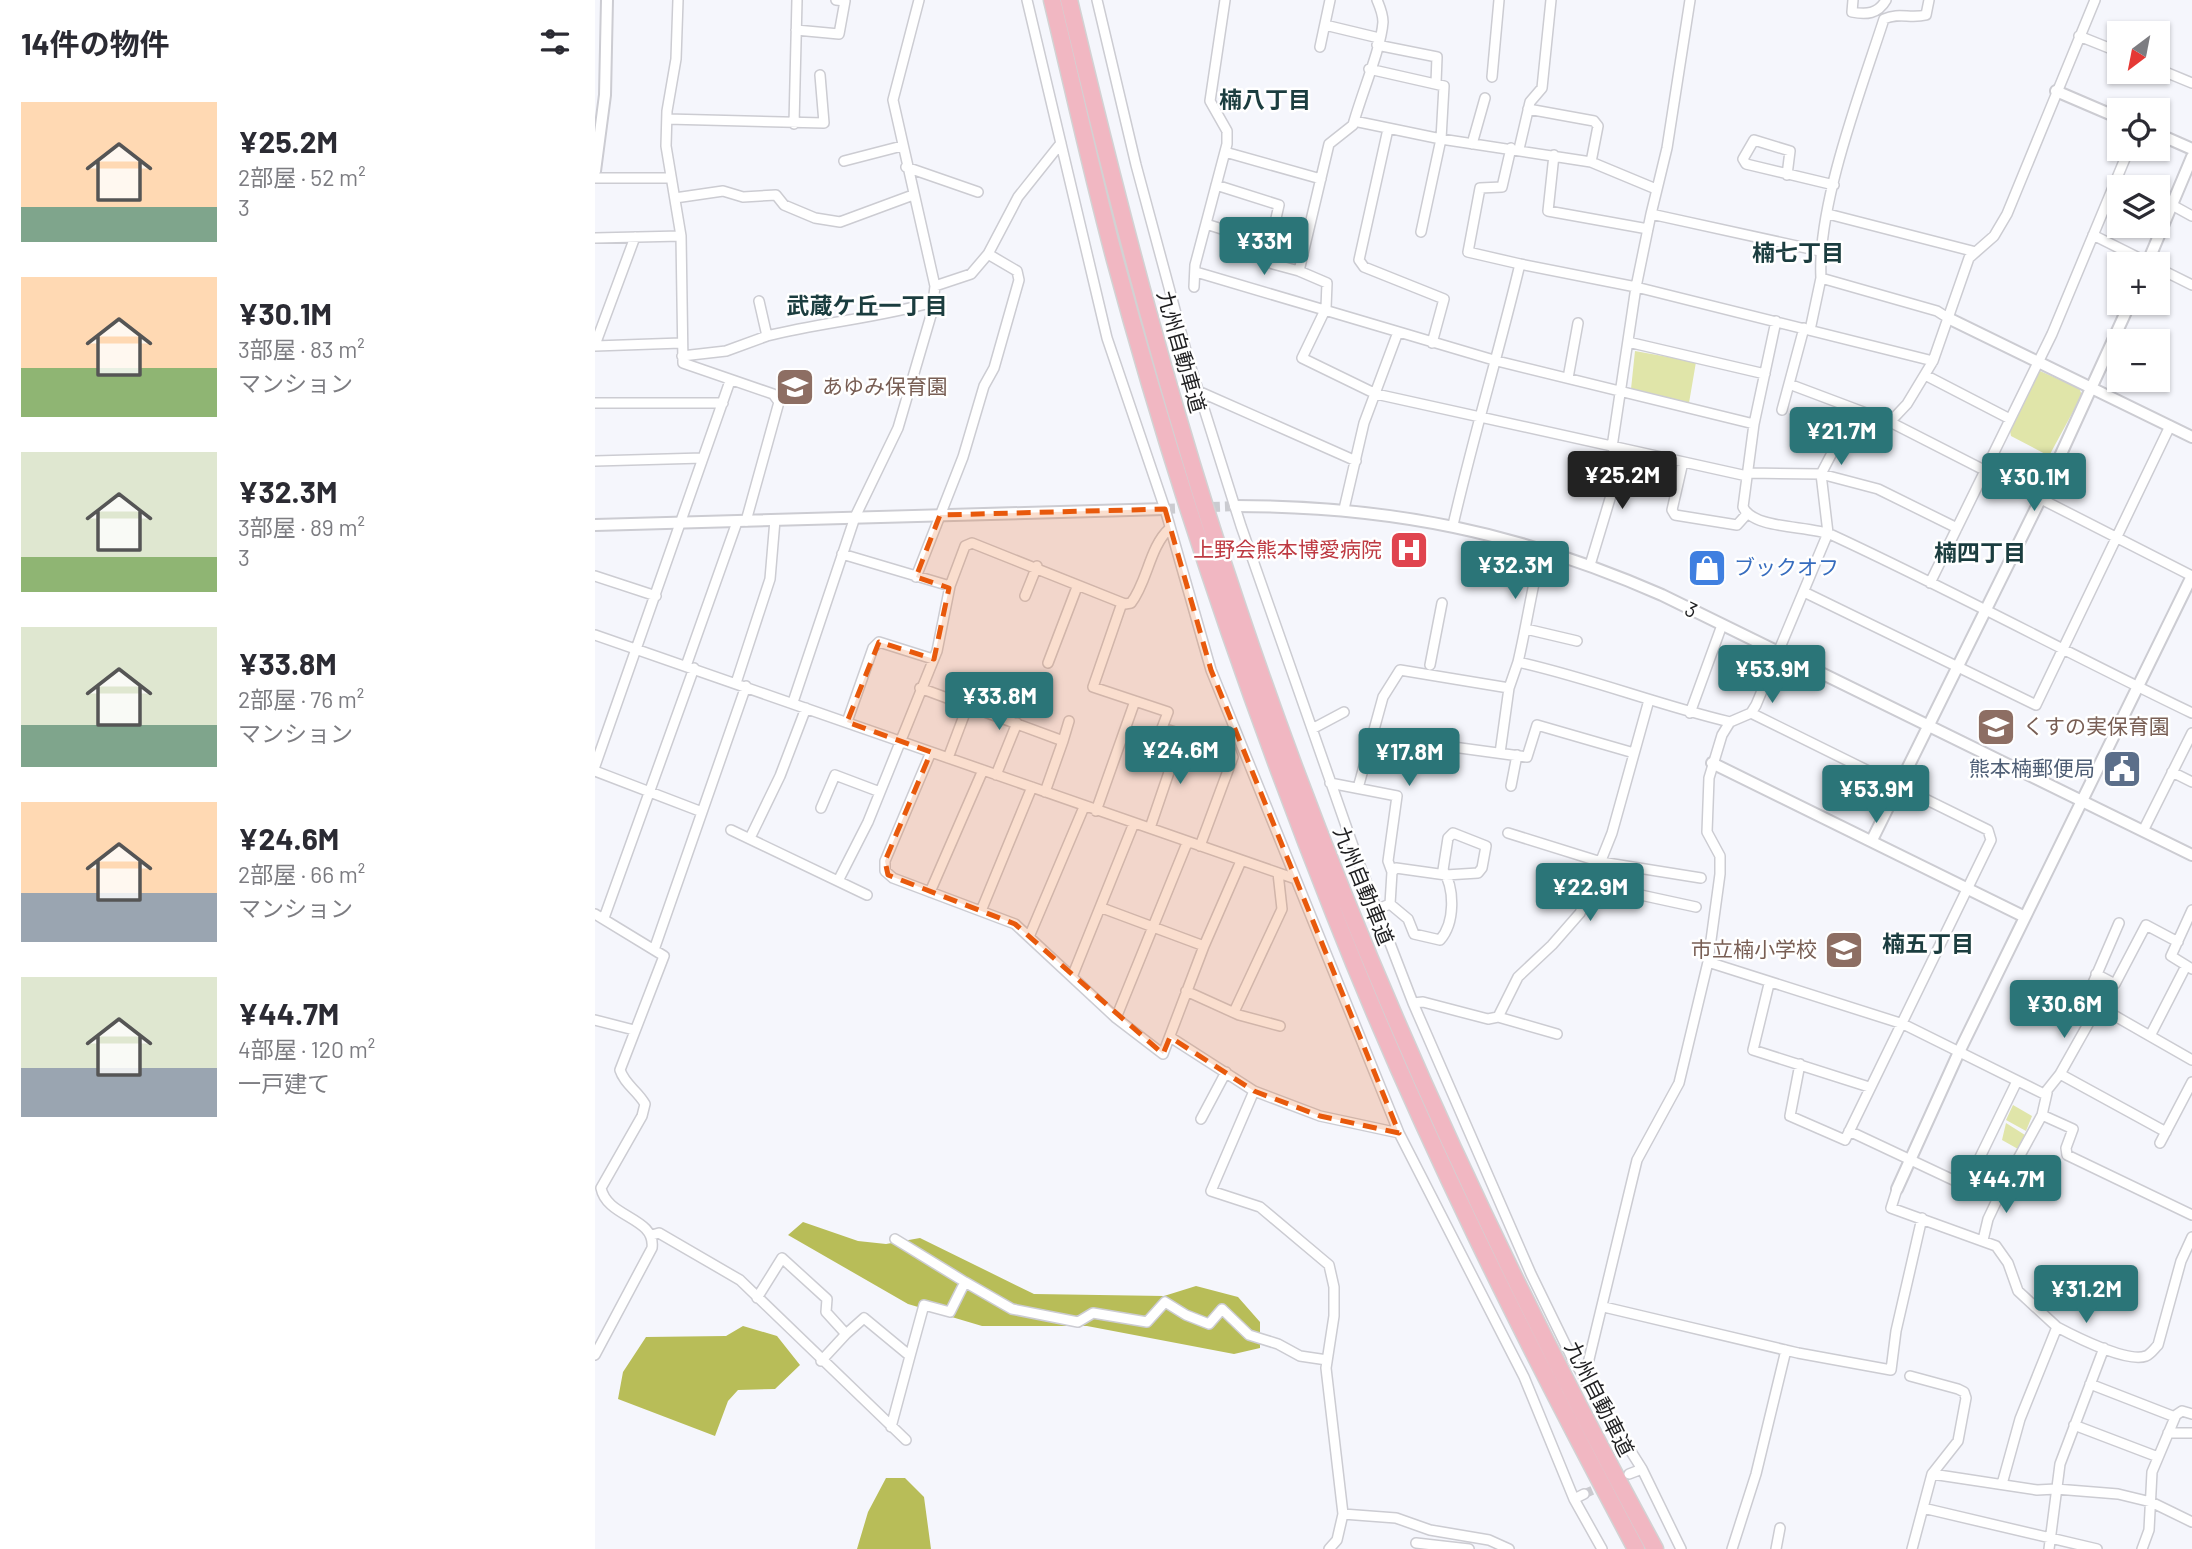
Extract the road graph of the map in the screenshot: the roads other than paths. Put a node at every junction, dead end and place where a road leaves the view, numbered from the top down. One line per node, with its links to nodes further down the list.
1 (607, 0): 54 (street)
2 (678, 0): 36 (street)
3 (797, 0): 21 (street)
4 (836, 0): 21 (street)
5 (919, 0): 44 (street)
6 (1027, 0): 42 (street)
7 (1052, 0): 355 (highway, 九州自動車道)
8 (1069, 0): 356 (highway, 九州自動車道)
9 (1097, 0): 116 (street)
10 (1225, 0): 47 (street)
11 (1330, 0): 20 (street)
12 (1377, 0): 23 (street)
13 (1499, 0): 29 (street)
14 (1551, 0): 34 (street)
15 (1690, 0): 61 (street)
16 (1853, 0): 17 (street)
17 (1886, 0)
18 (1929, 0): 60 (street)
19 (2095, 0): 22 (street)
20 (1325, 25): 23 (street); 24 (street)
21 (796, 30): 38 (street)
22 (2079, 36): 25 (street); 32 (street)
23 (1378, 42): 26 (street); 30 (street)
24 (1320, 47)
25 (2107, 47)
26 (1369, 69): 30 (street); 37 (street)
27 (2170, 74): 31 (street)
28 (820, 75): 38 (street)
29 (1492, 77)
30 (1436, 83): 40 (street)
31 (2192, 83)
32 (2056, 91): 35 (street); 78 (street)
33 (1485, 97): 43 (street)
34 (1528, 109): 45 (street); 52 (street)
35 (2107, 113)
36 (667, 119): 38 (street); 57 (street)
37 (1354, 121): 39 (street); 58 (street)
38 (794, 124)
39 (1388, 129): 40 (street); 103 (street)
40 (1441, 139): 43 (street); 71 (street)
41 (2170, 139): 46 (street)
42 (1061, 143): 81 (street); 138 (street)
43 (1472, 144): 45 (street)
44 (902, 146): 50 (street); 53 (street)
45 (1515, 149): 48 (street); 82 (street)
46 (2192, 149)
47 (1225, 152): 58 (street); 59 (street)
48 (1554, 155): 52 (street); 70 (street)
49 (2192, 157): 65 (street)
50 (843, 160)
51 (2124, 161): 72 (street)
52 (1591, 162): 61 (street)
53 (906, 167): 62 (street); 63 (street)
54 (595, 171)
55 (1787, 175): 55 (street); 60 (street)
56 (595, 178): 57 (street)
57 (670, 178): 64 (street)
58 (1321, 178): 83 (street)
59 (1216, 185): 69 (street); 76 (street)
60 (1834, 185): 67 (street)
61 (1656, 189): 66 (street)
62 (978, 192)
63 (913, 195): 64 (street); 88 (street)
64 (675, 198): 73 (street)
65 (2172, 205): 68 (street); 80 (street)
66 (1651, 214): 70 (street); 77 (street)
67 (1828, 214): 77 (street); 78 (street)
68 (2192, 216)
69 (1206, 224): 76 (street); 84 (street)
70 (1648, 229): 90 (street)
71 (1421, 232)
72 (2093, 235): 79 (street); 108 (street)
73 (681, 236): 74 (street); 102 (street)
74 (635, 237): 75 (street); 104 (street)
75 (595, 238)
76 (1269, 244): 83 (street)
77 (1820, 251): 86 (street)
78 (1976, 252): 95 (street)
79 (2126, 252)
80 (2156, 252)
81 (988, 254): 88 (street); 140 (street)
82 (1520, 264): 90 (street); 106 (street)
83 (1299, 271): 93 (street)
84 (1196, 272): 89 (street); 93 (street)
85 (2170, 274): 87 (street)
86 (1821, 278): 95 (street); 98 (street)
87 (2192, 285)
88 (935, 286): 92 (street)
89 (1194, 287)
90 (1636, 287): 96 (street); 101 (street)
91 (759, 301): 100 (street)
92 (933, 302): 100 (street); 142 (street)
93 (1325, 309): 99 (street); 117 (street)
94 (2125, 315): 114 (street)
95 (1948, 318): 107 (street); 108 (street)
96 (1776, 321): 98 (street); 109 (street)
97 (1577, 323): 111 (street)
98 (1807, 329): 107 (street); 113 (street)
99 (1398, 332): 103 (street); 117 (street)
100 (767, 336): 105 (street)
101 (1628, 342): 109 (street); 115 (street)
102 (681, 343): 104 (street); 105 (street)
103 (1432, 343): 106 (street)
104 (595, 346)
105 (682, 356): 112 (street)
106 (1497, 361): 111 (street); 121 (street)
107 (1933, 361): 110 (street)
108 (2038, 361): 114 (street); 122 (street)
109 (1765, 374): 124 (street)
110 (1925, 375): 122 (street); 123 (street)
111 (1568, 378): 115 (street)
112 (730, 381): 119 (street); 144 (street)
113 (1789, 384): 120 (street); 123 (street)
114 (2093, 388): 125 (street); 136 (street)
115 (1621, 390): 124 (street); 127 (street)
116 (1198, 391): 131 (street); 137 (street)
117 (1376, 394): 121 (street); 131 (street)
118 (595, 403): 119 (street)
119 (723, 403): 129 (street)
120 (1782, 410)
121 (1478, 416): 127 (street); 147 (street)
122 (2010, 419): 133 (street)
123 (1890, 422): 133 (street); 135 (street)
124 (1754, 424): 134 (street)
125 (2170, 426): 126 (street); 151 (street)
126 (2192, 437)
127 (1612, 447): 128 (street)
128 (1625, 449): 132 (street); 154 (street)
129 (703, 458): 130 (street); 145 (street)
130 (595, 461)
131 (1356, 461): 139 (street)
132 (1683, 462): 134 (street); 141 (street)
133 (1984, 472): 136 (street); 149 (street)
134 (1748, 474): 135 (street); 141 (street)
135 (1821, 474): 149 (street); 150 (street)
136 (2040, 500): 151 (street); 167 (street)
137 (1235, 506): 139 (street, 3); 200 (street)
138 (1165, 509): 140 (street); 148 (street)
139 (1344, 509): 147 (street, 3)
140 (940, 515): 142 (street); 158 (street)
141 (1746, 515): 150 (street)
142 (855, 517): 143 (street); 153 (street)
143 (775, 520): 144 (street); 181 (street)
144 (741, 522): 145 (street); 179 (street)
145 (680, 523): 146 (street); 163 (street)
146 (595, 525)
147 (1453, 525): 152 (street, 3)
148 (1170, 528): 165 (street); 248 (street)
149 (1957, 528): 159 (street)
150 (1828, 533): 159 (street); 162 (street)
151 (2116, 538): 157 (street); 173 (street)
152 (1542, 548): 154 (street, 3); 169 (street)
153 (842, 554): 158 (street); 188 (street)
154 (1590, 565): 168 (street, 3)
155 (1037, 566): 160 (street); 161 (street); 164 (street)
156 (595, 576): 163 (street)
157 (2192, 576): 183 (street)
158 (916, 578): 160 (street)
159 (1930, 583): 167 (street)
160 (950, 586): 175 (street)
161 (1077, 587): 165 (street); 177 (street)
162 (1804, 592): 174 (street); 180 (street)
163 (656, 596): 172 (street)
164 (1025, 596)
165 (1122, 603): 187 (street)
166 (1442, 603): 178 (street)
167 (1985, 611): 173 (street); 180 (street)
168 (1722, 625): 174 (street, 3); 192 (street)
169 (1526, 629): 171 (street); 176 (street)
170 (595, 635): 172 (street)
171 (1577, 641)
172 (637, 649): 179 (street); 214 (street)
173 (2062, 650): 180 (street); 183 (street)
174 (1779, 652): 193 (street); 199 (street, 3)
175 (933, 659): 184 (street); 196 (street)
176 (1518, 662): 185 (street); 186 (street)
177 (1048, 663)
178 (1430, 665)
179 (690, 667): 181 (street); 225 (street)
180 (1958, 667): 199 (street)
181 (736, 683): 182 (street)
182 (746, 686): 188 (street); 232 (street)
183 (2139, 687): 194 (street); 228 (street)
184 (920, 688): 189 (street); 204 (street)
185 (1509, 688): 203 (street); 209 (street)
186 (1649, 700): 192 (street); 210 (street)
187 (1135, 701): 202 (street); 231 (street)
188 (793, 702): 190 (street)
189 (968, 705): 198 (street); 212 (street)
190 (806, 708): 196 (street); 238 (street)
191 (1344, 712): 200 (street)
192 (1690, 713): 197 (street)
193 (1751, 713): 197 (street); 222 (street)
194 (2192, 713)
195 (1069, 721): 205 (street)
196 (847, 722): 204 (street)
197 (1730, 722): 213 (street)
198 (1017, 723): 205 (street); 218 (street)
199 (1929, 724): 222 (street); 228 (street, 3)
200 (1312, 729): 220 (street)
201 (2192, 733): 217 (street)
202 (1182, 734): 234 (street); 241 (street)
203 (1371, 739): 207 (street); 224 (street)
204 (900, 741): 208 (street); 226 (street)
205 (1063, 741): 227 (street)
206 (1453, 747): 209 (street)
207 (1410, 748)
208 (930, 752): 212 (street); 253 (street)
209 (1500, 753): 211 (street)
210 (1634, 753): 211 (street); 244 (street)
211 (1517, 755): 221 (street)
212 (948, 758): 215 (street)
213 (1712, 763): 239 (street); 269 (street)
214 (595, 766)
215 (983, 770): 218 (street); 253 (street)
216 (595, 771): 225 (street)
217 (2172, 772): 219 (street); 236 (street)
218 (996, 775): 223 (street)
219 (2192, 782)
220 (1330, 783): 224 (street); 258 (street)
221 (1511, 786)
222 (1898, 786): 239 (street); 252 (street)
223 (1032, 787): 227 (street); 260 (street)
224 (1358, 788): 245 (street)
225 (648, 791): 232 (street); 261 (street)
226 (880, 792): 230 (street); 250 (street)
227 (1045, 792): 229 (street)
228 (2082, 803): 236 (street, 3); 262 (street)
229 (1084, 807): 231 (street); 265 (street)
230 (821, 808)
231 (1097, 811): 233 (street)
232 (702, 812): 268 (street)
233 (1134, 823): 234 (street); 257 (street)
234 (1150, 828): 240 (street)
235 (731, 830): 238 (street)
236 (2143, 831): 242 (street, 3)
237 (1508, 833): 244 (street)
238 (750, 838): 250 (street)
239 (1872, 840): 252 (street)
240 (1187, 843): 241 (street); 264 (street)
241 (1200, 846): 243 (street)
242 (2192, 855)
243 (1241, 861): 246 (street); 267 (street)
244 (1601, 862): 249 (street); 251 (street)
245 (1392, 872): 247 (street); 255 (street)
246 (1278, 873): 248 (street); 277 (street)
247 (1446, 875): 247 (street); 255 (street)
248 (1293, 878): 301 (street)
249 (1700, 878)
250 (839, 879): 254 (street)
251 (1590, 884): 256 (street); 278 (street)
252 (1968, 889): 262 (street); 281 (street)
253 (930, 892): 260 (street)
254 (867, 895)
255 (1389, 904): 258 (street)
256 (1696, 906)
257 (1102, 908): 264 (street); 272 (street)
258 (1378, 909): 275 (street)
259 (2192, 910): 266 (street)
260 (981, 911): 265 (street)
261 (600, 916): 268 (street)
262 (2025, 917): 287 (street)
263 (2119, 923): 271 (street)
264 (1153, 926): 267 (street); 279 (street)
265 (1029, 937): 272 (street)
266 (2178, 942): 270 (street); 271 (street)
267 (1203, 946): 274 (street)
268 (655, 947): 283 (street)
269 (1708, 962): 273 (street); 315 (street)
270 (2189, 967): 285 (street)
271 (2096, 974): 276 (street)
272 (1072, 977): 279 (street)
273 (1769, 984): 281 (street); 289 (street)
274 (1186, 991): 277 (street); 286 (street)
275 (1413, 1003): 278 (street); 326 (street)
276 (2096, 1010): 285 (street); 291 (street)
277 (1234, 1012): 282 (street)
278 (1498, 1017): 284 (street)
279 (1116, 1018): 286 (street)
280 (595, 1020): 283 (street)
281 (1903, 1024): 287 (street); 294 (street)
282 (1280, 1026)
283 (634, 1030): 309 (street)
284 (1557, 1034)
285 (2150, 1036): 288 (street)
286 (1170, 1038): 290 (street)
287 (1959, 1052): 292 (street); 303 (street)
288 (2191, 1057)
289 (1800, 1064): 294 (street); 299 (street)
290 (1226, 1072): 295 (street); 298 (street)
291 (2060, 1074): 296 (street); 300 (street)
292 (2017, 1081): 296 (street); 303 (street)
293 (2192, 1082): 300 (street)
294 (1869, 1087): 299 (street)
295 (1254, 1091): 301 (street); 323 (street)
296 (2047, 1093): 297 (street)
297 (2042, 1115): 304 (street); 307 (street)
298 (1201, 1119)
299 (1849, 1131): 303 (street)
300 (2166, 1132): 302 (street)
301 (1399, 1133): 342 (street)
302 (2160, 1143)
303 (1908, 1160): 305 (street)
304 (2007, 1179): 306 (street); 312 (street)
305 (1897, 1189): 308 (street)
306 (2031, 1191)
307 (2192, 1215)
308 (1922, 1218): 312 (street); 320 (street)
309 (652, 1235): 314 (street); 318 (street)
310 (2192, 1237): 319 (street)
311 (895, 1239): 313 (street)
312 (1983, 1240): 316 (street)
313 (965, 1282): 322 (street); 323 (street)
314 (757, 1297): 317 (street); 324 (street)
315 (1604, 1307): 320 (street); 326 (street)
316 (2057, 1326): 319 (street); 339 (street)
317 (846, 1334): 322 (street); 324 (street)
318 (599, 1335): 321 (street)
319 (2104, 1348): 327 (street)
320 (1786, 1350): 358 (street)
321 (595, 1355)
322 (909, 1356): 331 (street)
323 (1327, 1360): 345 (street)
324 (821, 1361): 331 (street)
325 (1910, 1376): 338 (street)
326 (1584, 1380): 336 (street)
327 (2090, 1384): 329 (street); 330 (street)
328 (2192, 1414): 329 (street)
329 (2175, 1417): 332 (street)
330 (2074, 1425): 335 (street); 340 (street)
331 (891, 1427): 334 (street)
332 (2168, 1433): 333 (street); 335 (street)
333 (2192, 1433)
334 (906, 1440)
335 (2158, 1457): 343 (street)
336 (1641, 1469): 337 (street); 357 (street)
337 (1629, 1474)
338 (1932, 1474): 339 (street); 344 (street)
339 (2002, 1484): 340 (street)
340 (2056, 1489): 343 (street); 348 (street)
341 (1584, 1494): 342 (street)
342 (1574, 1499): 350 (street)
343 (2151, 1502): 346 (street); 361 (street)
344 (1923, 1508): 348 (street); 351 (street)
345 (1343, 1514): 352 (street); 354 (street)
346 (2192, 1522)
347 (1780, 1528): 359 (street)
348 (2049, 1544): 360 (street)
349 (1420, 1545): 353 (street)
350 (1600, 1548)
351 (1914, 1548)
352 (1329, 1549)
353 (1469, 1549)
354 (1509, 1549)
355 (1636, 1549)
356 (1655, 1549)
357 (1681, 1549)
358 (1732, 1549)
359 (1776, 1549)
360 (2097, 1549)
361 (2142, 1549)

